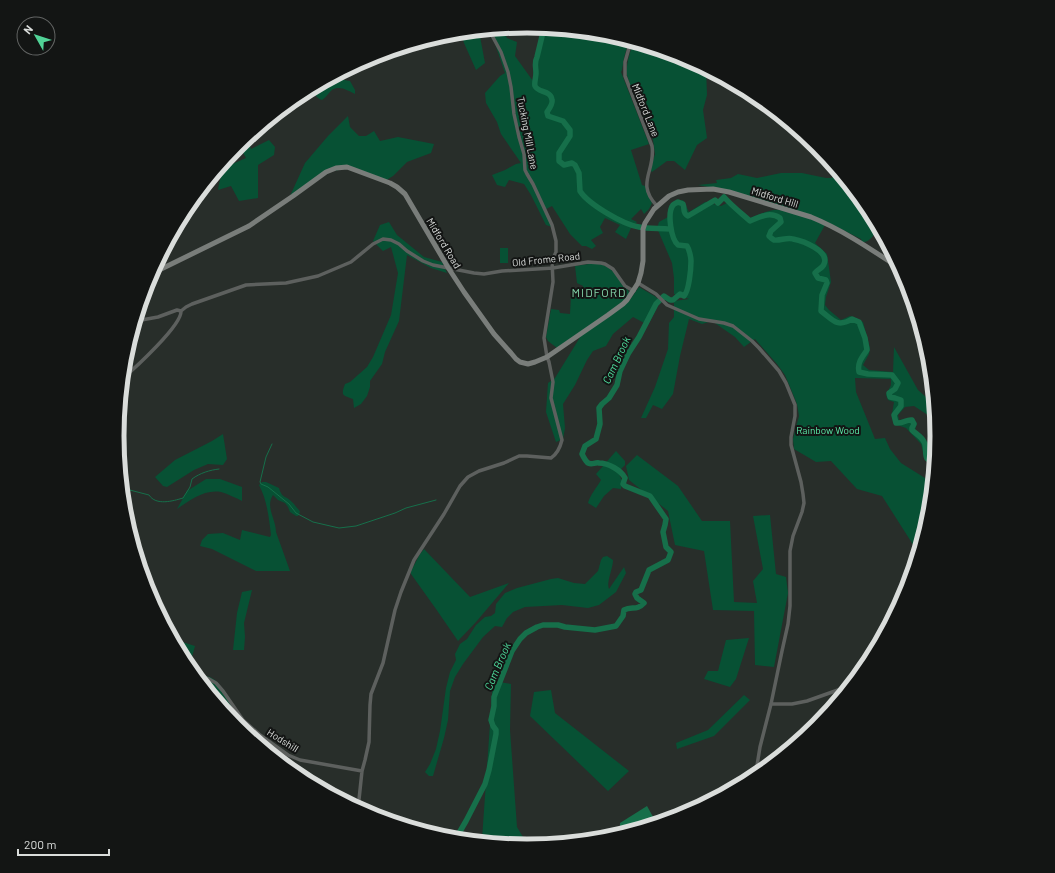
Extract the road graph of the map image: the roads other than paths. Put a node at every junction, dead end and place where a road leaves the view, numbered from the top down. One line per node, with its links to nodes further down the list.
1 (492, 35): 6 (street, Tucking Mill Lane)
2 (629, 46): 3 (street, Midford Lane)
3 (657, 206): 4 (main road, Midford Hill); 5 (main road, Midford Hill)
4 (644, 223): 9 (main road, Midford Road)
5 (891, 262)
6 (552, 268): 8 (street, Old Frome Road); 10 (street, Old Frome Road); 13 (street, Tucking Mill Lane)
7 (161, 269): 8 (main road, Midford Road)
8 (449, 269): 11 (street, Old Frome Road); 13 (main road, Midford Road)
9 (639, 284): 10 (main road, Midford Road); 17 (street)
10 (634, 291): 13 (main road, Midford Road)
11 (181, 311): 12 (street, Old Frome Road); 14 (street)
12 (141, 320)
13 (547, 357): 19 (street, Tucking Mill Lane)
14 (129, 372)
15 (204, 677): 19 (street, Hodshill)
16 (843, 688): 17 (street)
17 (771, 704): 18 (street)
18 (756, 769)
19 (362, 770): 20 (street)
20 (359, 802)

